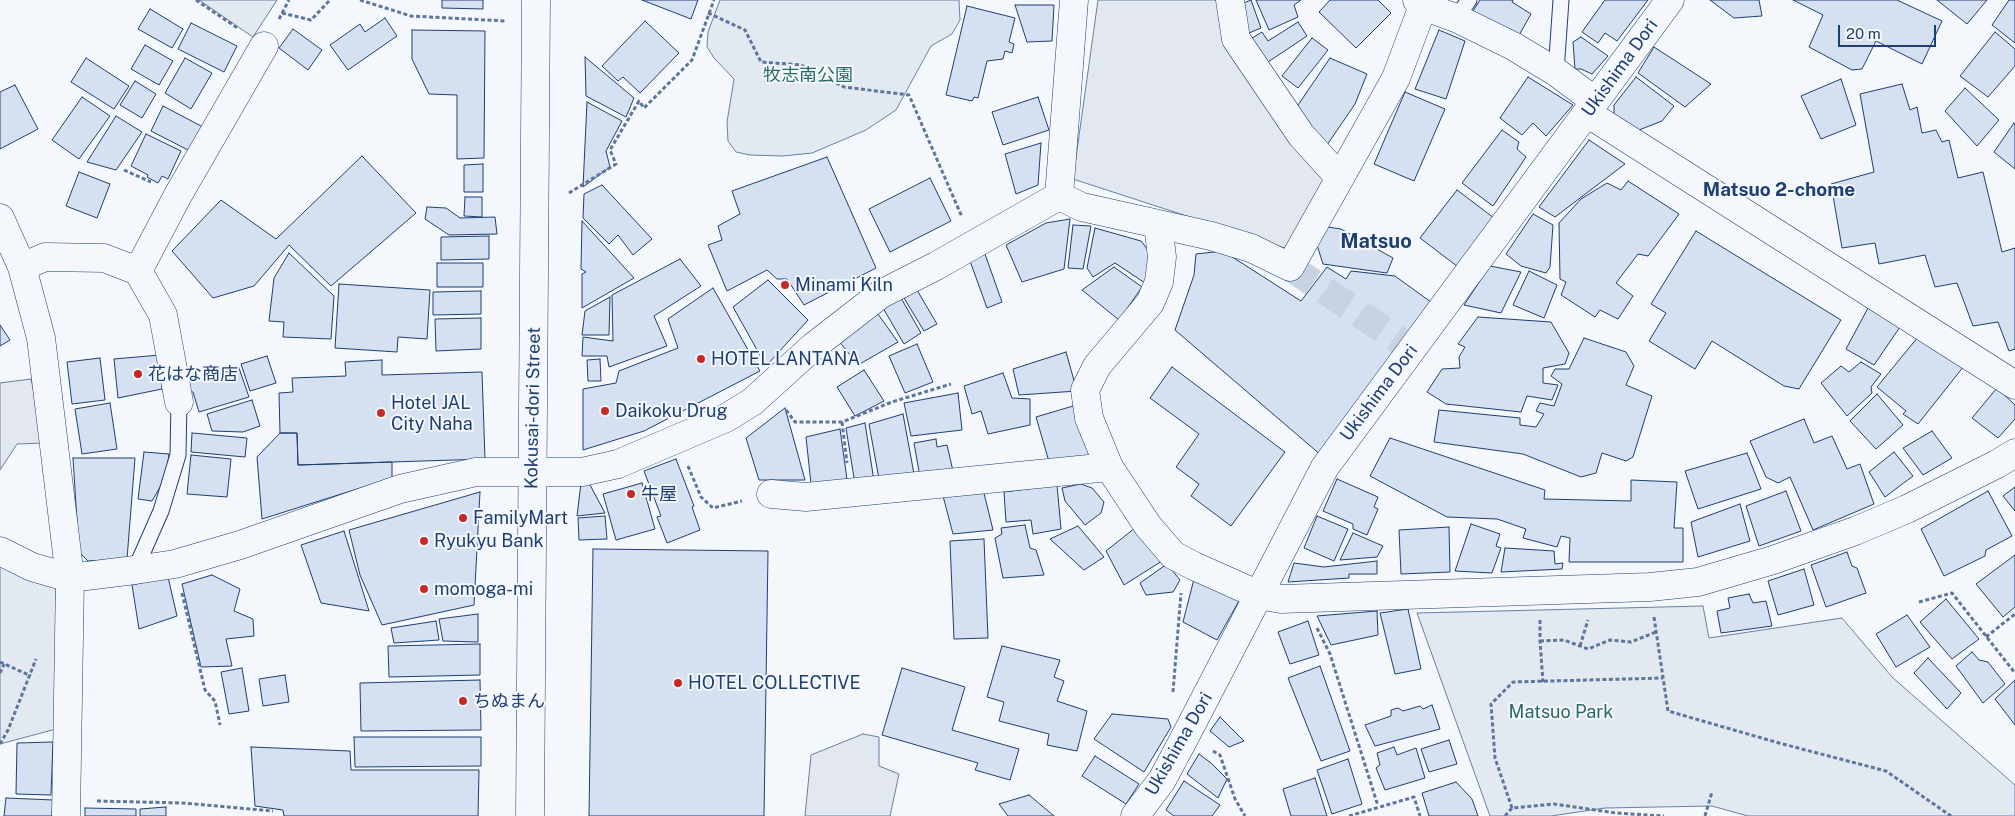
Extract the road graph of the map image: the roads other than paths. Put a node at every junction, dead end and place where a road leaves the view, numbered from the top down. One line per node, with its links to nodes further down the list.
1 (536, 0): 21 (street, Kokusai-dori Street)
2 (1074, 0): 12 (street)
3 (1230, 0): 11 (street)
4 (1561, 0): 9 (lane)
5 (1670, 0): 10 (street, Ukishima Dori)
6 (1420, 3): 7 (street); 11 (street)
7 (1463, 9): 9 (street)
8 (264, 46): 16 (street)
9 (1556, 72): 10 (street)
10 (1591, 107): 17 (street); 26 (street, Ukishima Dori)
11 (1340, 178): 14 (street)
12 (1060, 196): 14 (street); 21 (street)
13 (0, 218): 15 (street)
14 (1158, 224): 20 (street)
15 (22, 267): 16 (street); 25 (street)
16 (138, 271): 18 (street)
17 (2015, 385)
18 (179, 402): 24 (lane)
19 (2015, 452): 26 (street)
20 (1109, 467): 22 (street); 26 (street)
21 (533, 472): 24 (street); 28 (street, Kokusai-dori Street)
22 (771, 494)
23 (0, 551): 25 (street)
24 (135, 570): 25 (street)
25 (70, 578): 27 (street)
26 (1259, 595): 29 (street, Ukishima Dori)
27 (66, 808)
28 (530, 816)
29 (1135, 816)

